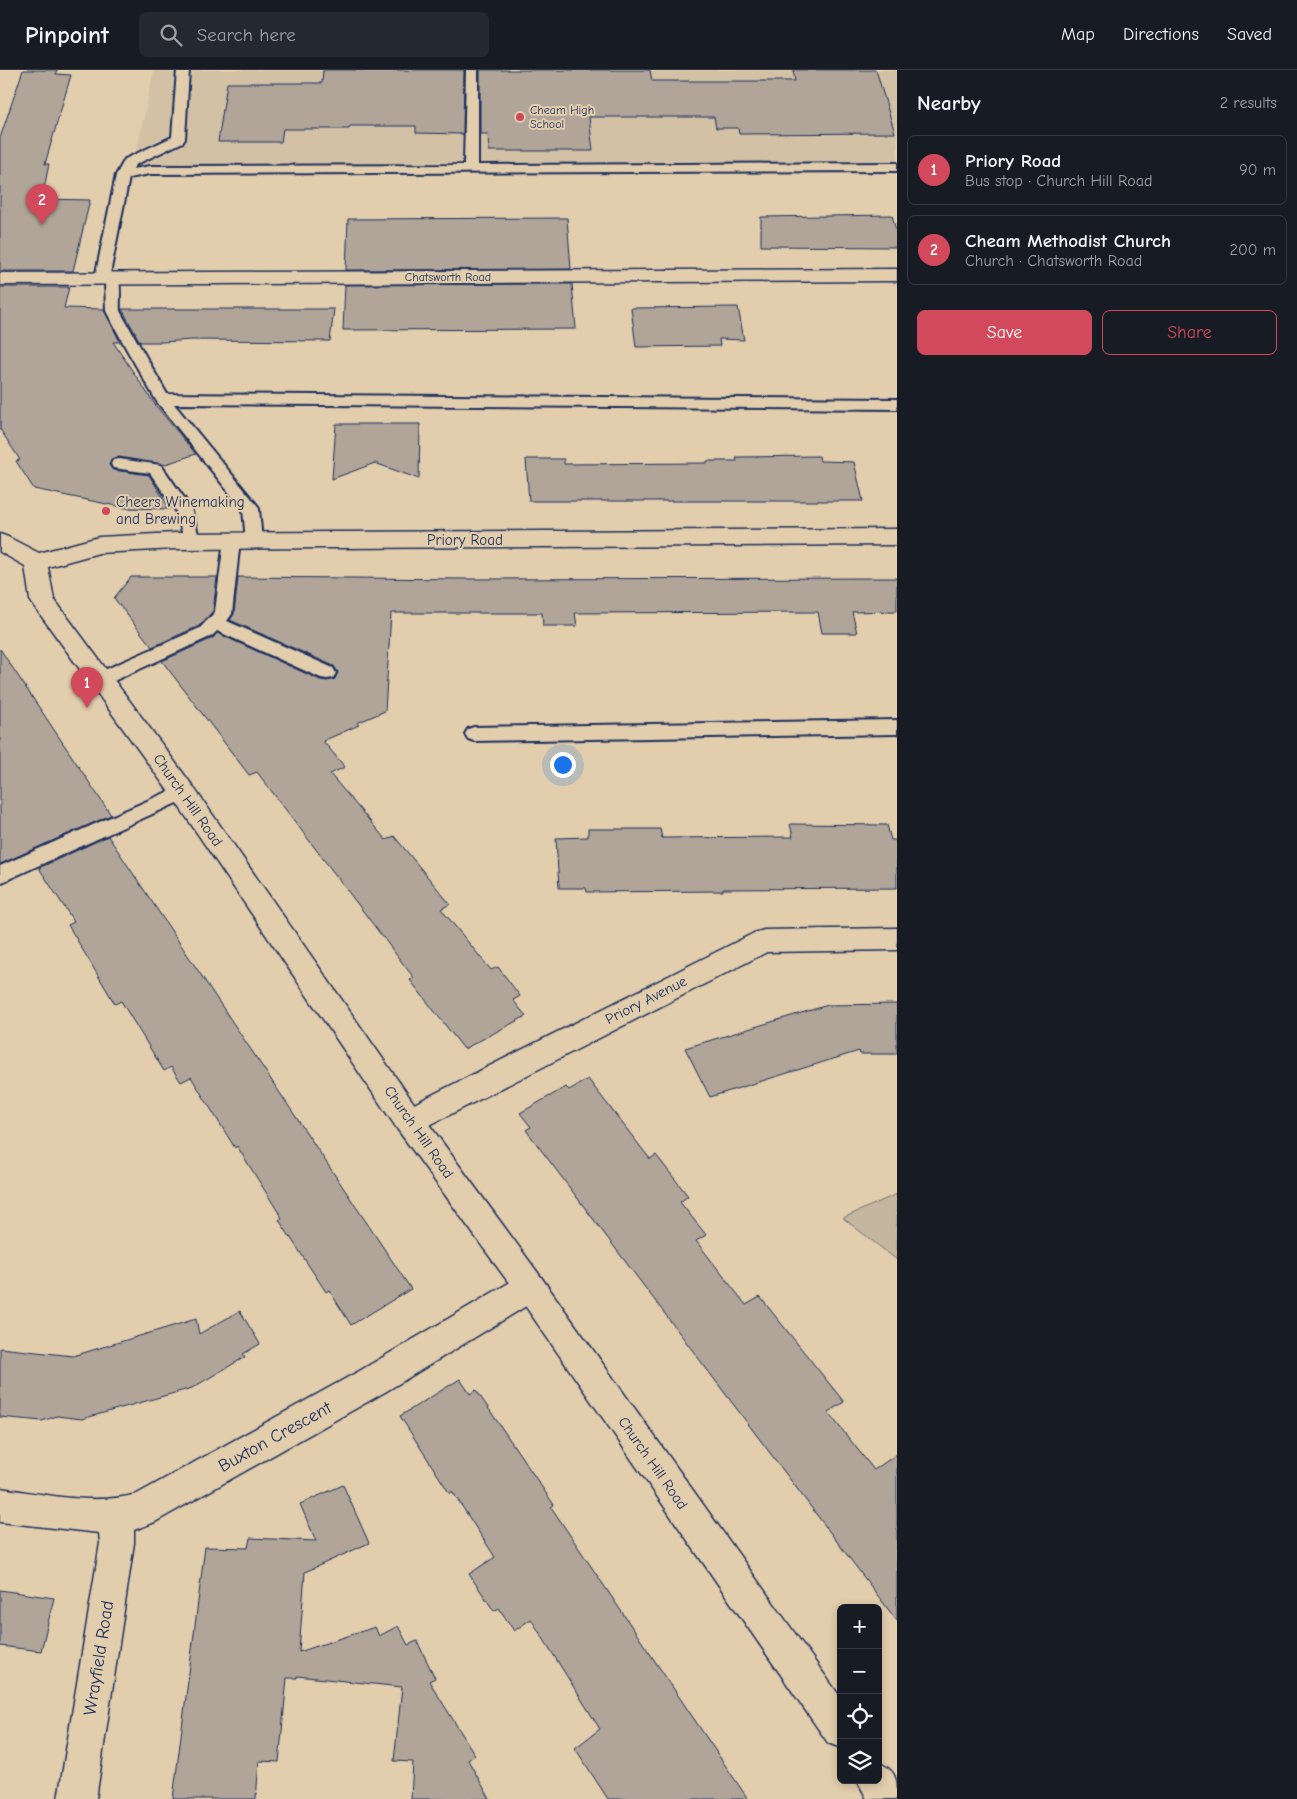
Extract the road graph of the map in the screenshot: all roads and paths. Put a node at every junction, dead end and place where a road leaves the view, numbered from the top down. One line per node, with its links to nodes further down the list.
1 (183, 70): 5 (lane)
2 (472, 70): 4 (lane)
3 (897, 167): 4 (lane)
4 (471, 168): 5 (lane)
5 (123, 175): 8 (lane)
6 (897, 275): 8 (street, Chatsworth Road)
7 (0, 278): 8 (street, Chatsworth Road)
8 (108, 278): 9 (lane)
9 (162, 399): 10 (lane); 14 (lane)
10 (897, 404)
11 (119, 464): 15 (lane)
12 (897, 538): 14 (street, Priory Road)
13 (232, 540): 14 (street, Priory Road); 15 (street, Priory Road); 18 (lane)
14 (254, 540)
15 (192, 541): 17 (street, Priory Road)
16 (0, 542): 17 (street)
17 (36, 562): 20 (street, Church Hill Road)
18 (216, 623): 19 (lane); 20 (lane)
19 (327, 673)
20 (101, 679): 23 (street, Church Hill Road)
21 (897, 727): 22 (lane)
22 (474, 734)
23 (183, 792): 24 (lane); 26 (street, Church Hill Road)
24 (0, 875)
25 (897, 939): 26 (street, Priory Avenue)
26 (409, 1121): 27 (street, Church Hill Road)
27 (530, 1287): 29 (street, Buxton Crescent); 30 (street, Church Hill Road)
28 (0, 1505): 29 (street, Buxton Crescent)
29 (116, 1517): 32 (street, Wrayfield Road)
30 (837, 1724)
31 (879, 1784): 33 (street)
32 (77, 1799)
33 (889, 1799)

